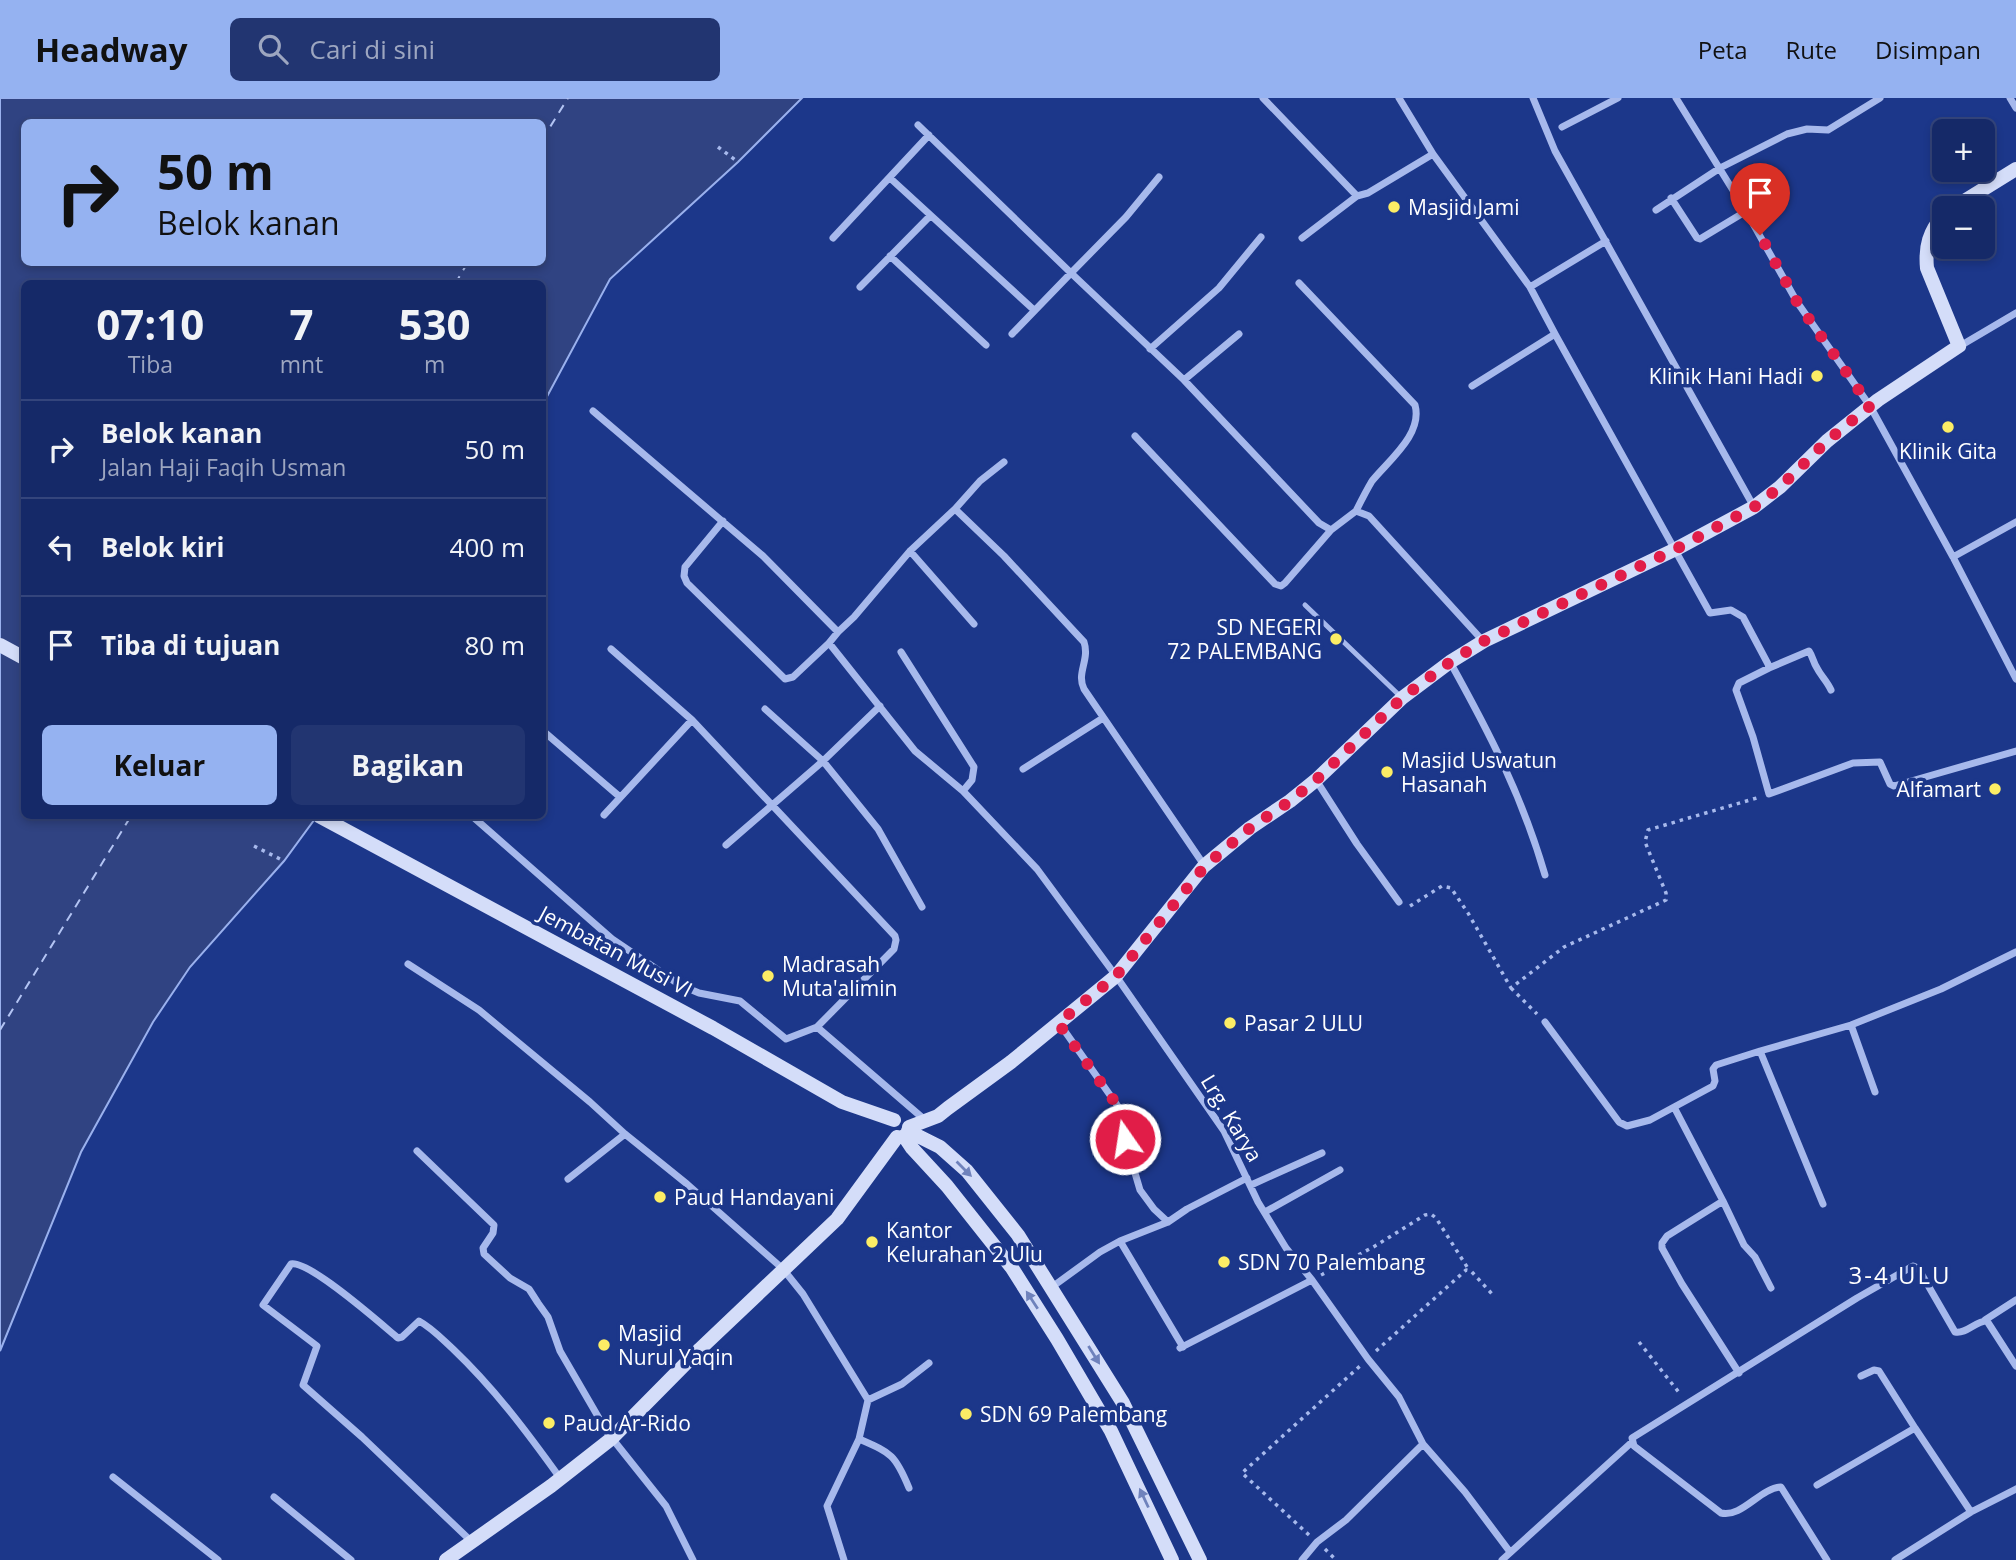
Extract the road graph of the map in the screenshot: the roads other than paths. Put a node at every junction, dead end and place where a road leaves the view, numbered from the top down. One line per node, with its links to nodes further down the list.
1 (1263, 98): 17 (street)
2 (1399, 98): 12 (street)
3 (1533, 98): 28 (street)
4 (1618, 98): 10 (street)
5 (1676, 98): 13 (street)
6 (1880, 98): 13 (street)
7 (2010, 98): 8 (street)
8 (2016, 108)
9 (918, 125): 11 (street)
10 (1562, 127)
11 (929, 135): 16 (street); 30 (street)
12 (1433, 154): 17 (street); 33 (street)
13 (1720, 168): 19 (street); 22 (street)
14 (2016, 169): 18 (street)
15 (1159, 177): 30 (street)
16 (890, 178): 23 (street); 26 (street)
17 (1357, 195): 27 (street)
18 (1972, 196)
19 (1671, 198): 21 (street); 22 (street)
20 (1768, 198): 22 (street)
21 (1656, 210)
22 (1747, 213): 44 (street)
23 (930, 216): 29 (street); 34 (street)
24 (1932, 232): 40 (street)
25 (1261, 237): 41 (street)
26 (833, 238)
27 (1302, 238)
28 (1606, 241): 33 (street); 48 (street)
29 (890, 256): 32 (street); 39 (street)
30 (1071, 272): 34 (street); 41 (street)
31 (1299, 283): 50 (street)
32 (860, 287)
33 (1530, 287): 38 (street)
34 (1034, 310): 36 (street)
35 (2016, 313): 40 (street)
36 (1012, 334)
37 (1239, 334): 42 (street)
38 (1555, 334): 43 (street); 54 (street)
39 (986, 345)
40 (1959, 346): 44 (street)
41 (1150, 349): 42 (street)
42 (1184, 380): 53 (street)
43 (1472, 386)
44 (1870, 406): 48 (street); 56 (street)
45 (593, 411): 51 (street)
46 (1135, 436): 53 (street)
47 (1004, 461): 49 (street)
48 (1756, 506): 54 (street)
49 (955, 509): 55 (street); 73 (street)
50 (1356, 511): 53 (street); 60 (street)
51 (723, 521): 59 (street); 61 (street)
52 (2016, 522): 56 (street)
53 (1331, 530)
54 (1676, 549): 60 (street); 67 (street)
55 (910, 551): 58 (street); 59 (street)
56 (1953, 557): 68 (street)
57 (1305, 606): 70 (lane)
58 (974, 624)
59 (838, 632): 61 (street)
60 (1484, 641): 66 (street)
61 (829, 643): 71 (street, Lrg. Karya)
62 (0, 645): 65 (street)
63 (611, 649): 74 (street)
64 (901, 652): 80 (street)
65 (21, 656)
66 (1450, 662): 70 (street); 88 (street)
67 (1769, 668): 69 (street); 76 (street)
68 (2016, 679)
69 (1831, 690)
70 (1402, 698): 79 (street)
71 (880, 706): 77 (street); 80 (street, Lrg. Karya)
72 (765, 709): 77 (street)
73 (1103, 718): 78 (street); 87 (street)
74 (692, 720): 81 (street); 82 (street)
75 (546, 733): 81 (street)
76 (2016, 751)
77 (823, 761): 82 (street); 90 (street)
78 (1023, 769)
79 (1316, 780): 87 (street); 89 (street)
80 (963, 791): 93 (street, Lrg. Karya)
81 (621, 797): 83 (street)
82 (774, 805): 86 (street); 97 (street)
83 (604, 815)
84 (324, 819): 102 (street, Jembatan Musi VI)
85 (475, 819): 97 (street)
86 (726, 845)
87 (1205, 866): 93 (street)
88 (1545, 875)
89 (1399, 902)
90 (922, 906)
91 (2016, 952): 96 (street)
92 (408, 964): 103 (street)
93 (1116, 976): 95 (street); 108 (street, Lrg. Karya)
94 (1545, 1022): 100 (street)
95 (1058, 1023): 101 (street); 112 (street)
96 (1851, 1025): 98 (street); 99 (street)
97 (817, 1027): 101 (street)
98 (1760, 1051): 100 (street); 110 (street)
99 (1875, 1092)
100 (1674, 1107): 109 (street)
101 (925, 1121): 102 (street)
102 (904, 1133): 114 (street); 116 (street, one-way to 116); 144 (street, one-way to 102)
103 (625, 1134): 107 (street); 114 (street)
104 (416, 1152): 126 (street)
105 (1322, 1153): 108 (street)
106 (1340, 1170): 111 (street)
107 (568, 1179)
108 (1249, 1182): 111 (street, Lrg. Karya); 112 (street)
109 (1723, 1201): 117 (street); 122 (street)
110 (1823, 1204)
111 (1265, 1212): 115 (street, Lrg. Karya)
112 (1168, 1222): 113 (street)
113 (1120, 1241): 115 (street); 116 (street)
114 (783, 1269): 124 (street); 126 (street)
115 (1312, 1280): 129 (street, Lrg. Karya)
116 (1052, 1287): 145 (street, one-way to 145)
117 (1771, 1288)
118 (2016, 1300): 119 (street)
119 (1984, 1320): 121 (street); 122 (street)
120 (929, 1363): 124 (street)
121 (2016, 1366)
122 (1739, 1373): 128 (street)
123 (1861, 1377): 125 (street)
124 (868, 1400): 127 (street)
125 (1915, 1427): 132 (street); 136 (street)
126 (611, 1439): 131 (street); 142 (street)
127 (859, 1439): 133 (street); 143 (street)
128 (1632, 1442): 138 (street); 148 (street)
129 (1423, 1444): 138 (street, Lrg. Karya); 146 (street)
130 (113, 1477): 139 (street)
131 (561, 1478): 137 (street); 137 (street)
132 (1817, 1485)
133 (909, 1488)
134 (2016, 1489): 136 (street)
135 (274, 1497): 140 (street)
136 (1971, 1512): 149 (street)
137 (472, 1542): 141 (street)
138 (1510, 1552): 147 (street)
139 (218, 1560)
140 (351, 1560)
141 (446, 1560)
142 (693, 1560)
143 (844, 1560)
144 (1172, 1560)
145 (1200, 1560)
146 (1302, 1560)
147 (1502, 1560)
148 (1827, 1560)
149 (1895, 1560)

